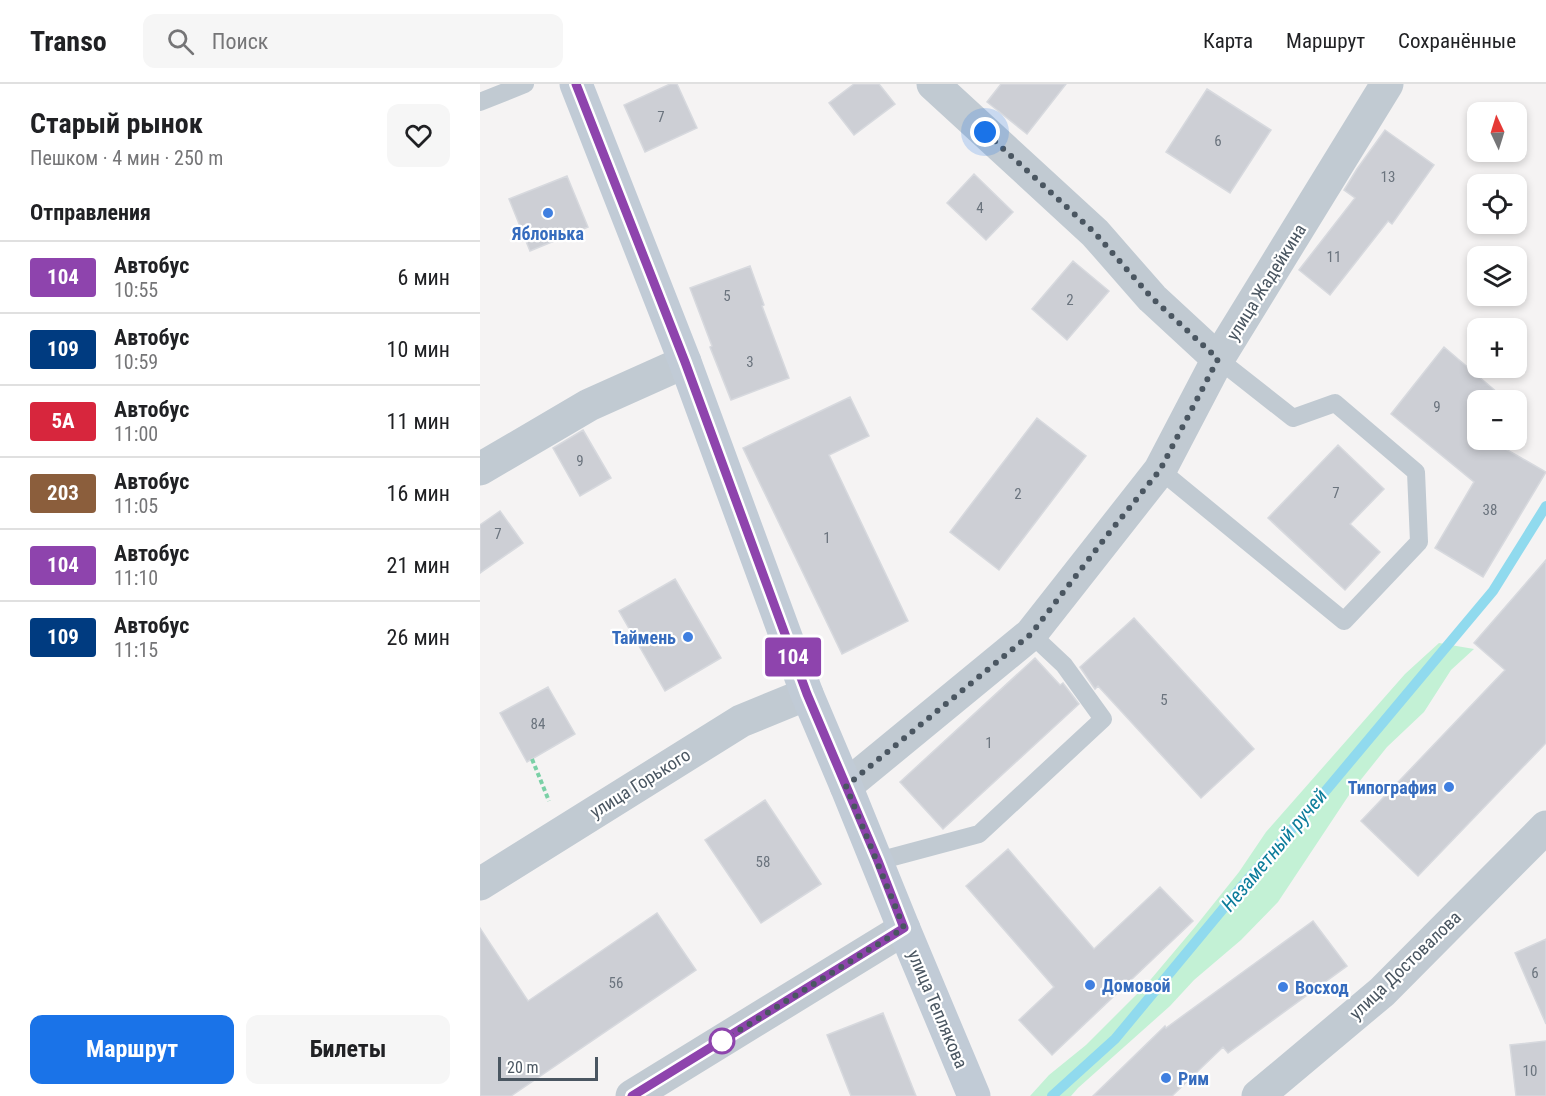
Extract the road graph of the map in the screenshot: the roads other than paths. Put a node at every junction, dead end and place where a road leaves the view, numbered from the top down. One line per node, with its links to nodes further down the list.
1 (525, 84): 5 (lane)
2 (576, 84): 7 (main road, улица Теплякова)
3 (933, 84): 6 (street)
4 (1387, 84): 6 (street, улица Жадейкина)
5 (480, 102)
6 (1218, 359): 9 (street, улица Жадейкина); 9 (lane)
7 (685, 362): 8 (street); 11 (main road, улица Теплякова)
8 (480, 470)
9 (1160, 470): 10 (street, улица Жадейкина)
10 (1031, 634): 12 (street, улица Жадейкина); 14 (lane)
11 (807, 694): 12 (main road, улица Теплякова); 15 (street, улица Горького)
12 (846, 786): 14 (main road, улица Теплякова)
13 (1546, 827): 19 (street, улица Достовалова)
14 (878, 861): 16 (main road, улица Теплякова)
15 (480, 884)
16 (904, 928): 17 (street); 18 (main road, улица Теплякова)
17 (632, 1096)
18 (974, 1096)
19 (1258, 1096)

